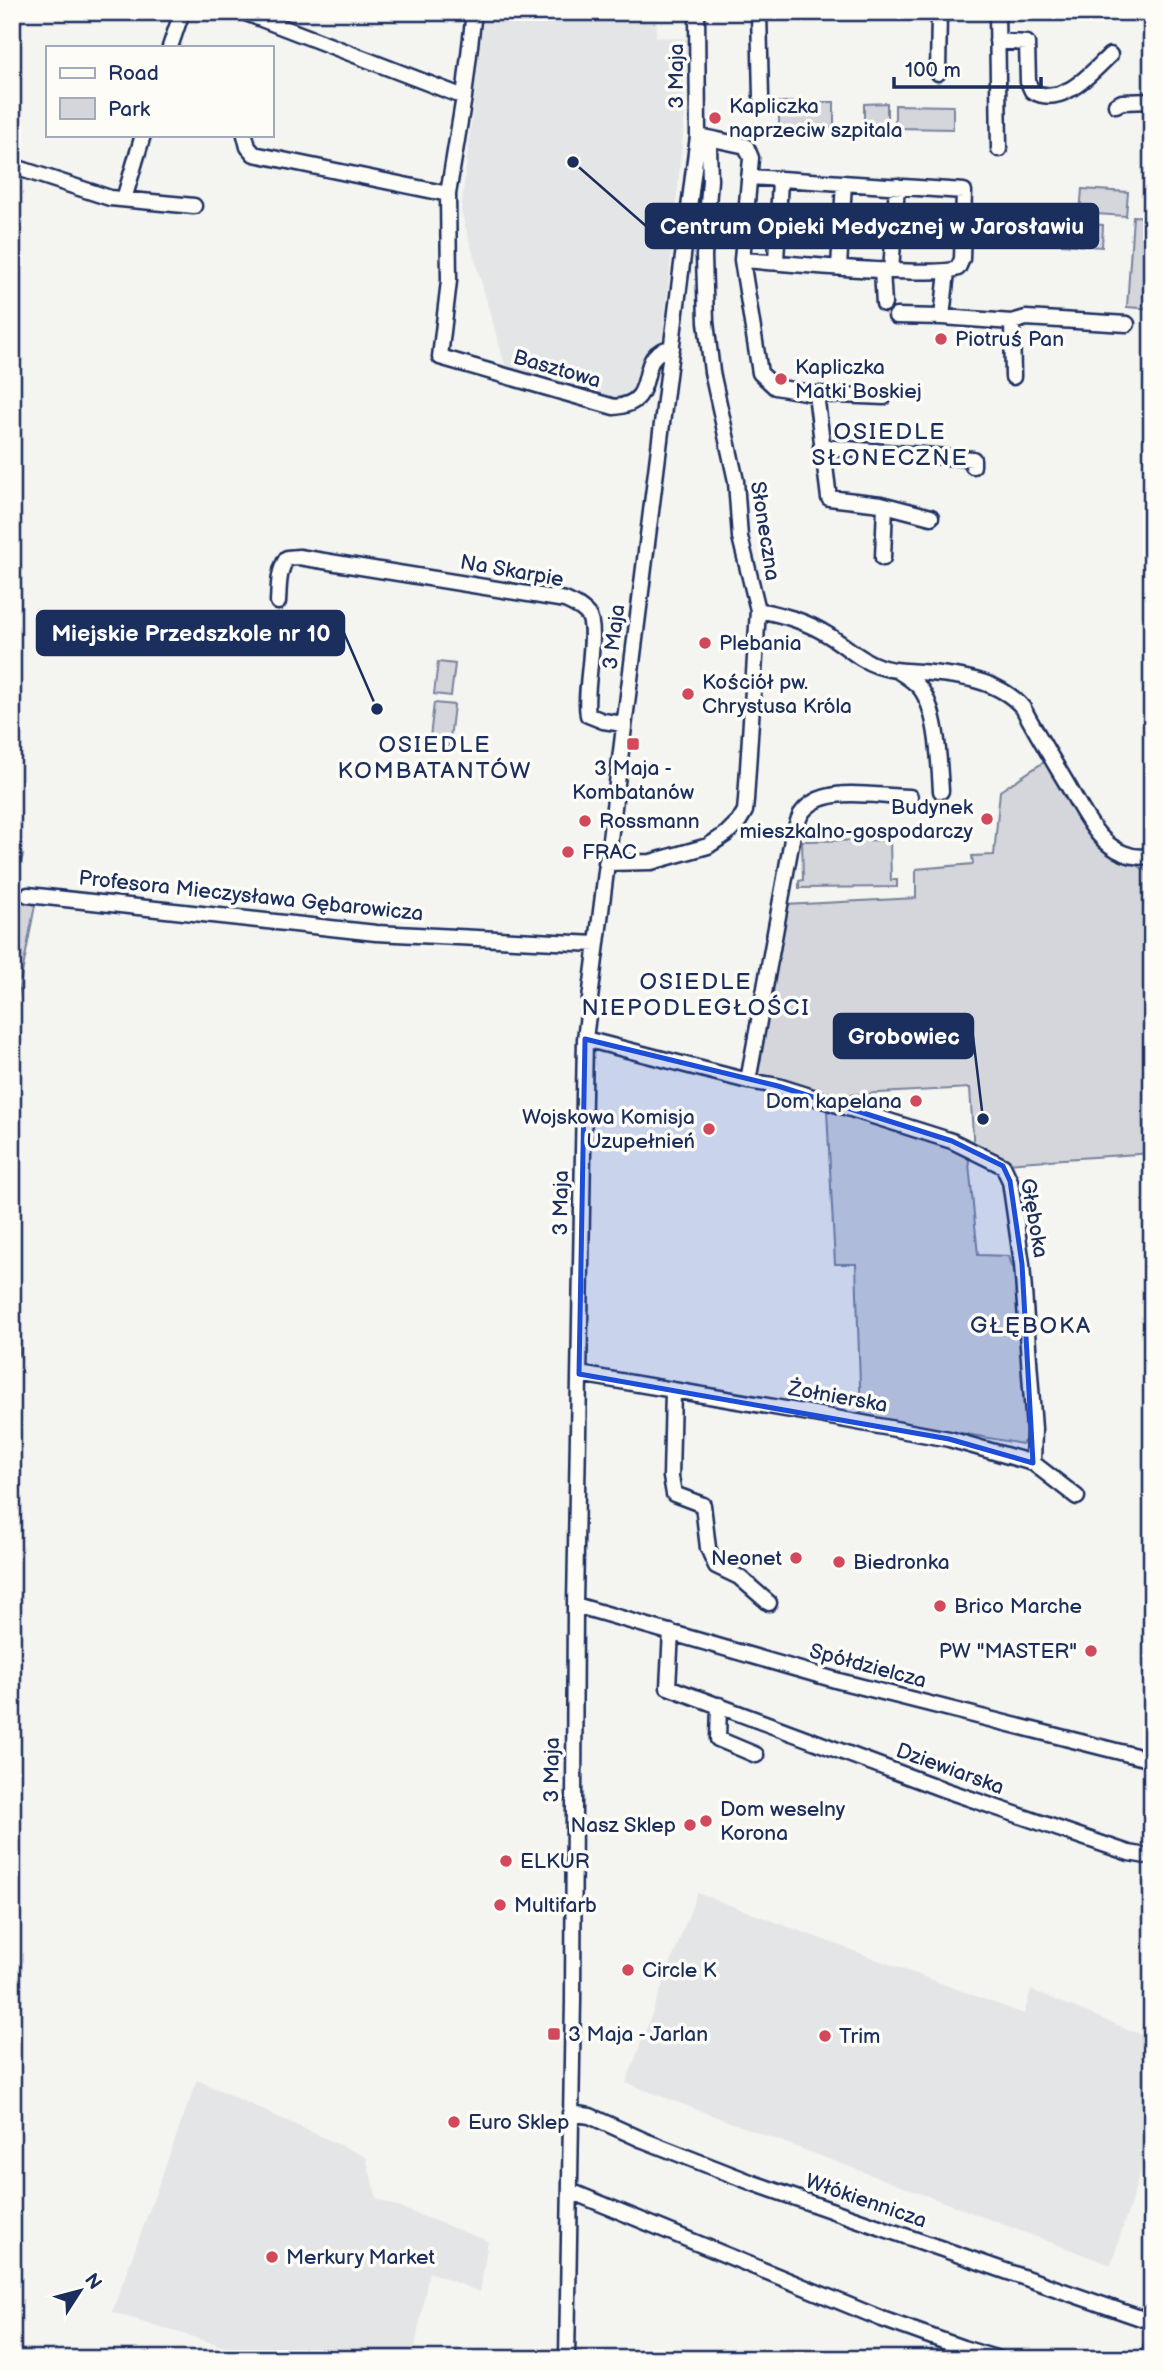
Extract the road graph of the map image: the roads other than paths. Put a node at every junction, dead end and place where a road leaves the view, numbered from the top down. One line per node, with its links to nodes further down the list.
1 (182, 12): 9 (street)
2 (243, 12): 12 (street)
3 (474, 12): 12 (street)
4 (696, 12): 18 (street, 3 Maja)
5 (759, 12): 13 (street)
6 (939, 12): 11 (street)
7 (997, 12): 8 (street)
8 (997, 41): 10 (street); 19 (street)
9 (170, 46)
10 (1110, 55)
11 (938, 73)
12 (464, 97): 25 (street)
13 (761, 97)
14 (1148, 101): 15 (street)
15 (1116, 105)
16 (144, 136): 26 (street)
17 (245, 136): 25 (street)
18 (698, 136): 21 (street); 38 (street, 3 Maja); 48 (street, Słoneczna)
19 (999, 149)
20 (12, 166): 26 (street)
21 (749, 177): 22 (street); 28 (street)
22 (780, 179): 23 (street); 29 (street)
23 (844, 183): 24 (street); 30 (street)
24 (898, 186): 31 (street); 32 (street)
25 (448, 194): 38 (street, Basztowa)
26 (124, 199): 27 (street)
27 (194, 206)
28 (742, 260): 29 (street); 40 (street)
29 (776, 262): 30 (street)
30 (839, 267): 31 (street)
31 (886, 270): 32 (street); 33 (street)
32 (947, 272): 35 (street)
33 (884, 304)
34 (896, 316): 35 (street)
35 (942, 317): 36 (street)
36 (1012, 322): 37 (street); 39 (street)
37 (1127, 324)
38 (672, 348): 50 (street, 3 Maja)
39 (1013, 377)
40 (816, 394): 41 (street); 42 (street)
41 (884, 397)
42 (821, 447): 43 (street); 44 (street)
43 (973, 466)
44 (885, 505): 45 (street); 46 (street)
45 (931, 517)
46 (883, 558)
47 (278, 603): 50 (street, Na Skarpie)
48 (758, 610): 49 (street, Słoneczna); 54 (street)
49 (897, 670): 51 (street); 53 (street, Słoneczna)
50 (624, 724): 54 (street, 3 Maja)
51 (941, 791)
52 (910, 797): 58 (street)
53 (1152, 855)
54 (606, 863): 56 (street, 3 Maja)
55 (28, 895): 56 (street, Profesora Mieczysława Gębarowicza)
56 (596, 944): 57 (street, 3 Maja)
57 (585, 1039): 58 (street, Głęboka); 59 (street, 3 Maja)
58 (748, 1081): 61 (street, Głęboka)
59 (579, 1374): 60 (street, Żołnierska); 64 (street, 3 Maja)
60 (673, 1390): 61 (street, Żołnierska); 63 (street)
61 (1033, 1463): 62 (street, Żołnierska)
62 (1077, 1497)
63 (769, 1603)
64 (575, 1605): 65 (street, Spółdzielcza); 70 (street, 3 Maja)
65 (671, 1632): 66 (street, Dziewiarska); 68 (street, Spółdzielcza)
66 (719, 1705): 67 (street); 69 (street, Dziewiarska)
67 (756, 1755)
68 (1152, 1760)
69 (1152, 1857)
70 (570, 2113): 71 (street, 3 Maja); 72 (street, Włókiennicza)
71 (570, 2191): 74 (street, 3 Maja); 75 (street)
72 (1152, 2322)
73 (1152, 2346): 76 (street)
74 (567, 2359)
75 (999, 2359)
76 (1150, 2359)

